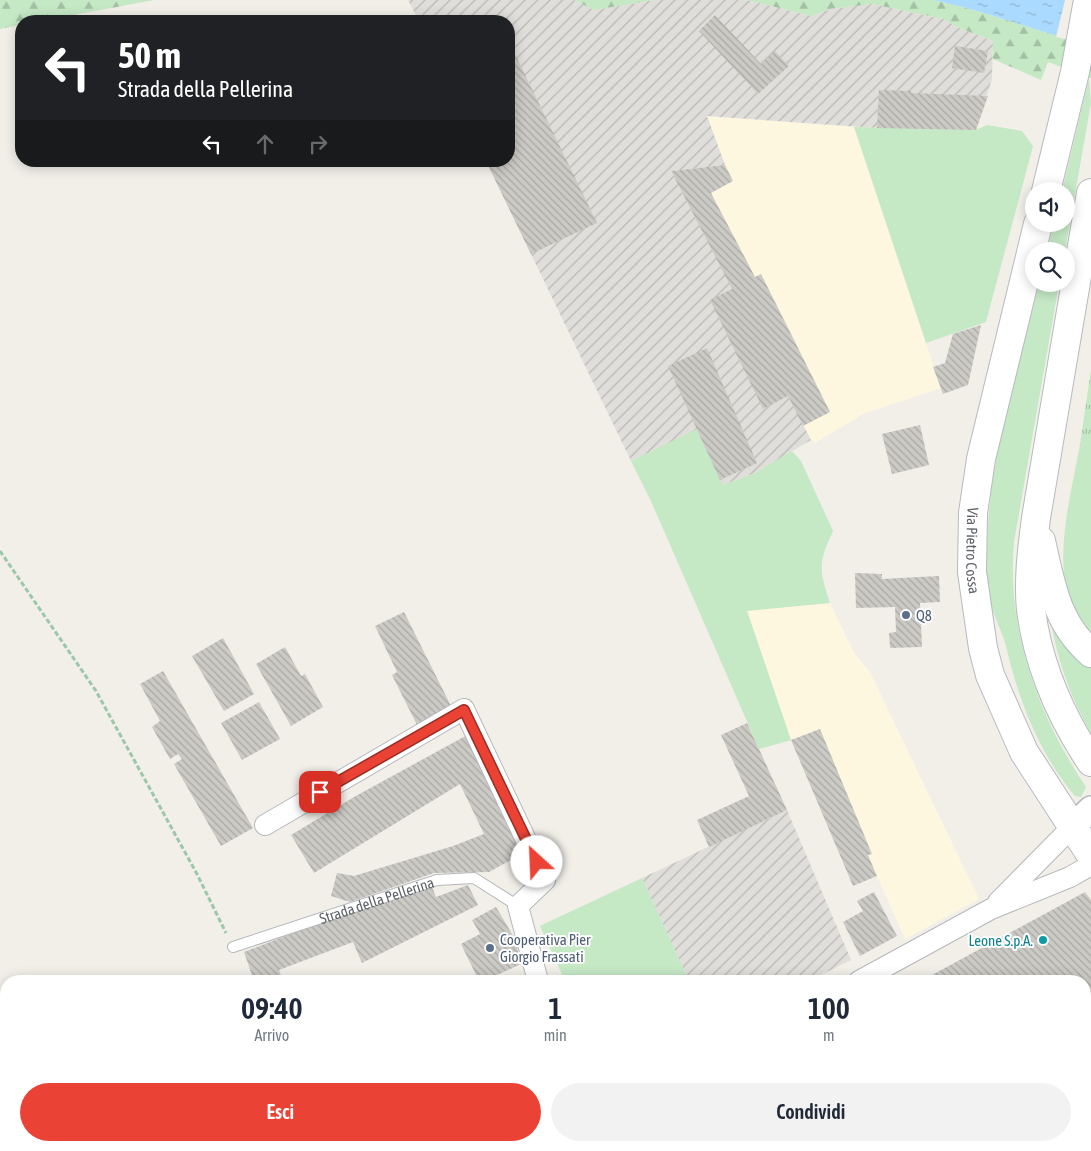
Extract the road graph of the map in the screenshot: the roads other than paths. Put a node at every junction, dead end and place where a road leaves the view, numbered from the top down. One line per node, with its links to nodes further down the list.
1 (1088, 0): 2 (main road)
2 (1048, 182)
3 (1091, 193): 5 (main road)
4 (1036, 232): 8 (main road, Via Pietro Cossa)
5 (1036, 518): 6 (main road); 7 (main road)
6 (1091, 653)
7 (1091, 762)
8 (1081, 818): 10 (main road, Via Pietro Cossa); 13 (street)
9 (265, 824): 12 (street)
10 (1091, 855)
11 (1091, 864): 13 (street)
12 (518, 906): 14 (lane, Strada della Pellerina); 15 (street)
13 (991, 909): 16 (street)
14 (233, 947)
15 (536, 975)
16 (870, 975)

